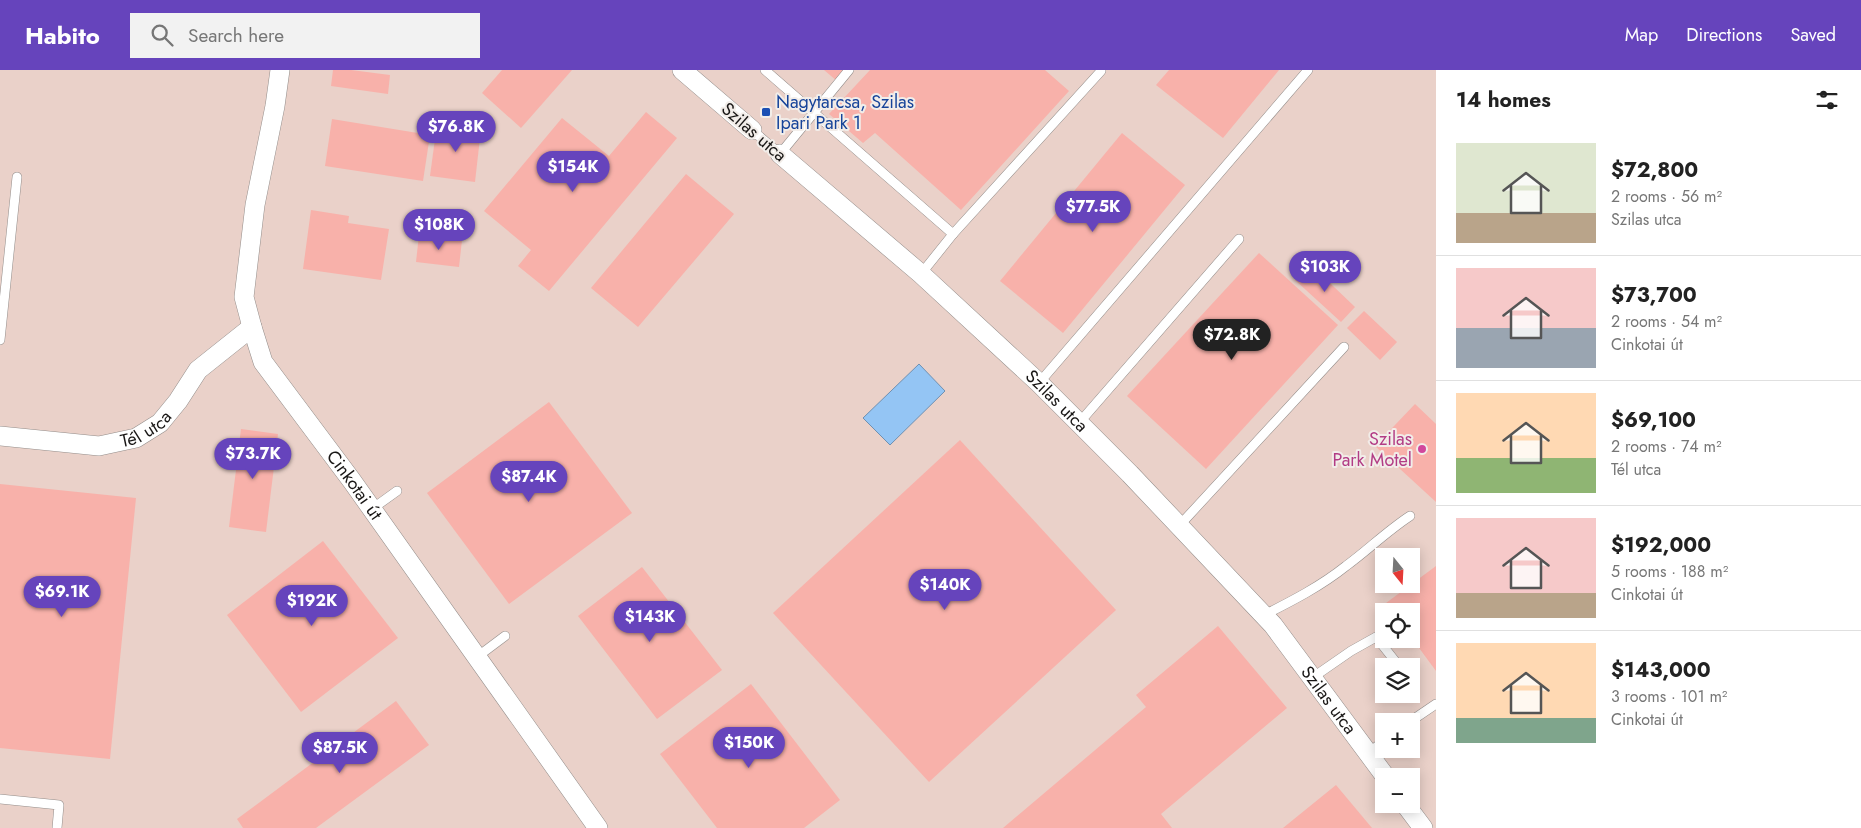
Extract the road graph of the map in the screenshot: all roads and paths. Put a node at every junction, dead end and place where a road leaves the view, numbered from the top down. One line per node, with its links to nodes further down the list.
1 (280, 70): 14 (street, Cinkotai út)
2 (682, 70): 8 (street, Szilas utca)
3 (765, 70): 7 (lane)
4 (849, 70): 7 (lane)
5 (1308, 70): 17 (lane)
6 (1101, 71): 11 (lane)
7 (814, 112): 9 (lane); 11 (lane)
8 (752, 130): 9 (lane, Szilas utca)
9 (780, 154): 13 (street, Szilas utca)
10 (17, 177): 15 (lane)
11 (953, 234): 13 (lane)
12 (1239, 238): 18 (lane)
13 (921, 274): 17 (street, Szilas utca)
14 (252, 327): 19 (street, Tél utca); 21 (street, Cinkotai út)
15 (0, 340)
16 (1344, 347): 23 (lane)
17 (1039, 383): 18 (street, Szilas utca)
18 (1078, 423): 23 (street, Szilas utca)
19 (0, 436)
20 (397, 491): 21 (lane)
21 (372, 509): 26 (street, Cinkotai út)
22 (1410, 516): 24 (lane)
23 (1179, 526): 24 (street, Szilas utca)
24 (1263, 616): 28 (street, Szilas utca)
25 (505, 636): 26 (lane)
26 (477, 657): 37 (street, Cinkotai út)
27 (1393, 658): 28 (lane)
28 (1312, 678): 32 (street, Szilas utca)
29 (1436, 704): 30 (lane)
30 (1420, 715)
31 (1375, 748): 32 (lane)
32 (1368, 753): 33 (street, Szilas utca)
33 (1379, 768)
34 (0, 799): 36 (lane)
35 (1413, 813): 38 (street)
36 (57, 828)
37 (598, 828)
38 (1424, 828)

